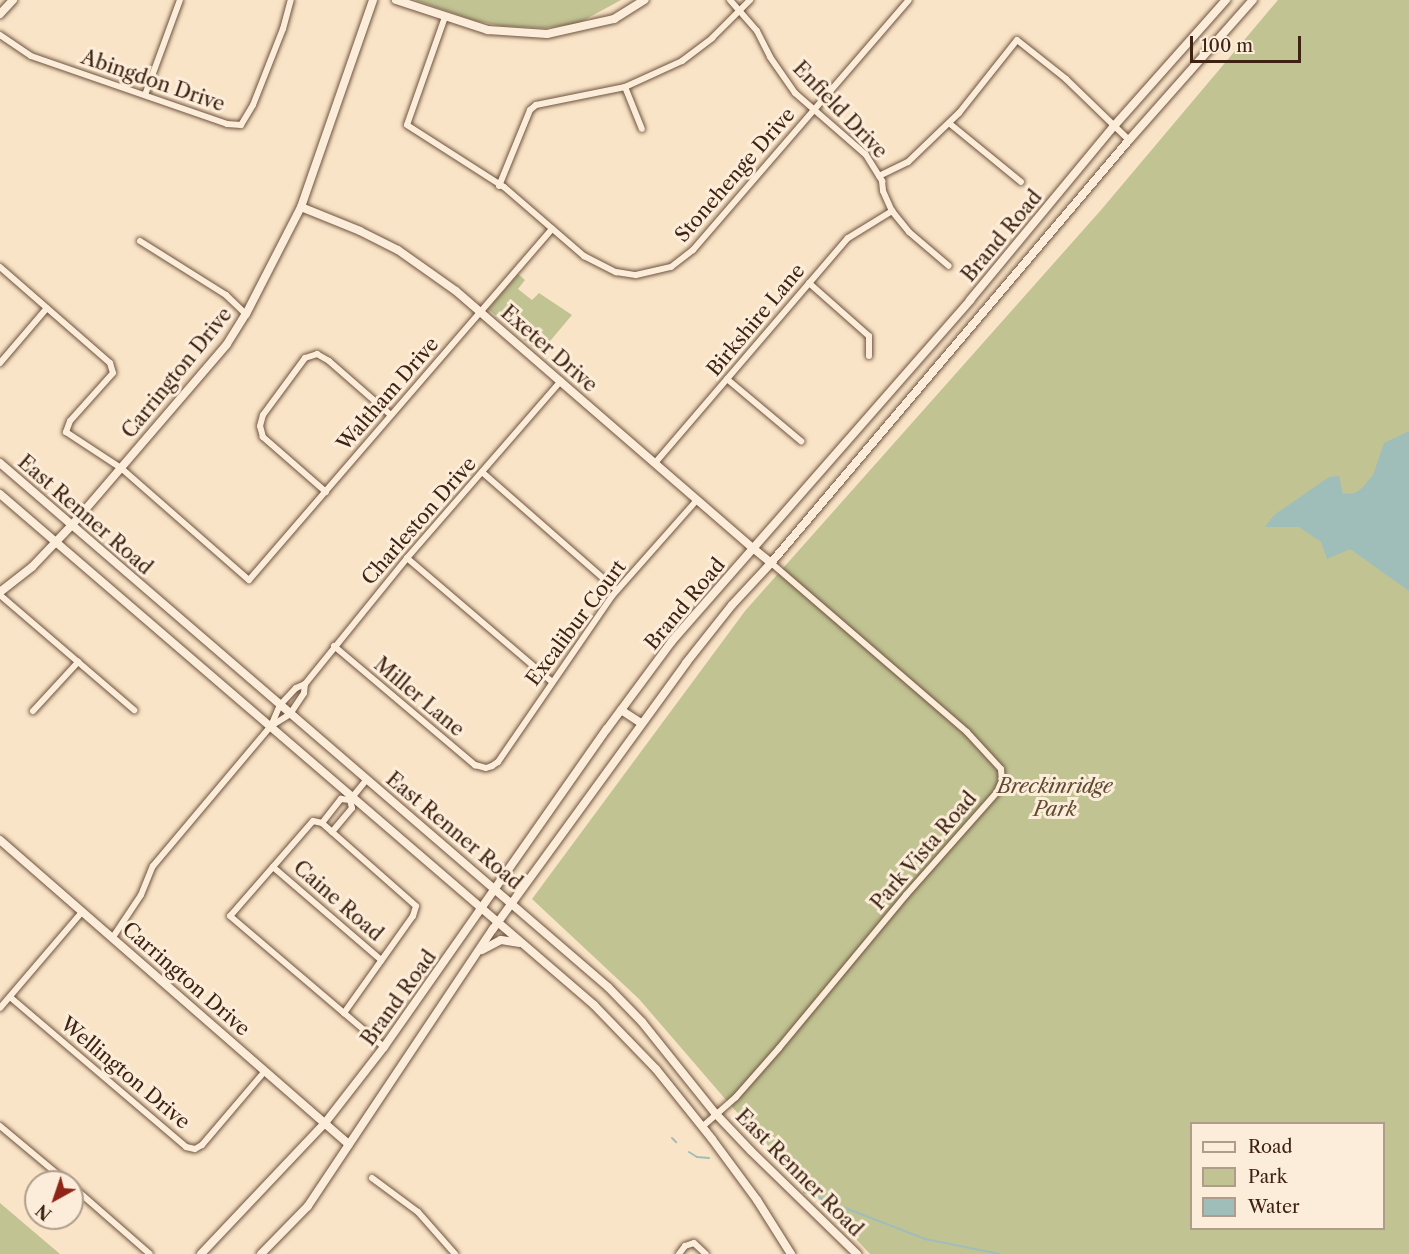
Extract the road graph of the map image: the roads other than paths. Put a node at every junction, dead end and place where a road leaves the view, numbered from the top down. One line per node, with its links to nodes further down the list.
1 (13, 0): 13 (main road)
2 (180, 0): 17 (street)
3 (291, 0): 17 (street, Abingdon Drive)
4 (373, 0): 26 (street, Carrington Drive)
5 (396, 0): 14 (street)
6 (645, 0): 14 (street)
7 (730, 0): 12 (street, Enfield Drive)
8 (750, 0): 12 (street)
9 (909, 0): 18 (street, Stonehenge Drive)
10 (1226, 0): 20 (main road, Brand Road)
11 (1253, 0): 22 (main road, Brand Road)
12 (740, 11): 16 (street); 18 (street, Enfield Drive)
13 (0, 14)
14 (445, 17): 25 (street, Stonehenge Drive)
15 (0, 35): 17 (street, Abingdon Drive)
16 (625, 87): 21 (street); 25 (street)
17 (145, 95)
18 (813, 110): 23 (street, Enfield Drive); 28 (street, Stonehenge Drive)
19 (949, 123): 20 (street); 23 (street); 24 (street)
20 (1114, 126): 22 (street); 51 (main road, Brand Road)
21 (642, 129)
22 (1129, 140): 53 (main road, Brand Road)
23 (879, 176): 27 (street, Enfield Drive)
24 (1021, 182)
25 (499, 186): 28 (street, Stonehenge Drive)
26 (301, 207): 34 (street, Exeter Drive); 35 (street, Carrington Drive)
27 (892, 211): 30 (street, Enfield Drive); 32 (street, Birkshire Lane)
28 (552, 229): 34 (street, Waltham Drive)
29 (140, 241): 35 (street)
30 (949, 266)
31 (0, 267): 33 (street)
32 (809, 283): 36 (street); 38 (street, Birkshire Lane)
33 (47, 309): 37 (street); 44 (street)
34 (481, 312): 39 (street, Exeter Drive); 40 (street, Waltham Drive)
35 (246, 314): 44 (street, Carrington Drive)
36 (869, 356)
37 (0, 363)
38 (727, 379): 41 (street); 43 (street, Birkshire Lane)
39 (561, 381): 43 (street, Exeter Drive); 45 (street, Charleston Drive)
40 (391, 415): 46 (street, Waltham Drive); 46 (street)
41 (801, 441)
42 (0, 463): 49 (main road, East Renner Road)
43 (655, 463): 48 (street, Exeter Drive)
44 (122, 468): 46 (street, Waltham Drive); 49 (street, Carrington Drive)
45 (482, 472): 52 (street, Charleston Drive); 54 (street)
46 (326, 492)
47 (0, 494): 50 (main road, East Renner Road)
48 (697, 500): 51 (street, Exeter Drive); 54 (street, Excalibur Court)
49 (72, 525): 50 (street, Carrington Drive); 60 (main road, East Renner Road)
50 (56, 542): 55 (street, Carrington Drive); 66 (main road, East Renner Road)
51 (754, 549): 53 (main road); 62 (main road, Brand Road)
52 (407, 558): 56 (street, Charleston Drive); 58 (street)
53 (771, 563): 65 (main road, Brand Road); 88 (street, Park Vista Road)
54 (617, 590): 58 (street, Excalibur Court)
55 (0, 593): 57 (street)
56 (334, 646): 59 (street, Charleston Drive); 67 (street, Miller Lane)
57 (78, 662): 61 (street); 63 (street)
58 (551, 681): 67 (street, Excalibur Court)
59 (305, 684): 60 (street, Charleston Drive); 64 (street, Charleston Drive)
60 (280, 705): 64 (main road, East Renner Road); 66 (street, Charleston Drive)
61 (134, 710)
62 (621, 710): 65 (main road); 74 (main road, Brand Road)
63 (33, 711)
64 (290, 714): 66 (street, Charleston Drive); 68 (main road, East Renner Road)
65 (641, 723): 75 (main road, Brand Road)
66 (271, 726): 69 (main road, East Renner Road); 79 (street, Charleston Drive)
67 (486, 768)
68 (367, 779): 69 (street); 74 (main road, East Renner Road)
69 (351, 798): 70 (street); 71 (street); 76 (main road, East Renner Road)
70 (319, 822): 71 (street); 73 (street)
71 (332, 832): 82 (street)
72 (0, 840): 77 (street, Carrington Drive)
73 (273, 867): 82 (street, Caine Road); 85 (street)
74 (497, 889): 75 (main road, East Renner Road); 76 (main road, Brand Road)
75 (512, 902): 78 (main road, Brand Road); 88 (main road, East Renner Road)
76 (483, 909): 78 (main road, East Renner Road); 86 (main road, Brand Road)
77 (82, 912): 79 (street, Carrington Drive); 83 (street)
78 (498, 922): 80 (main road, East Renner Road); 81 (main road, Brand Road)
79 (113, 937): 87 (street, Carrington Drive)
80 (529, 948): 81 (main road); 91 (main road, East Renner Road)
81 (477, 954): 92 (main road, Brand Road)
82 (381, 960): 85 (street)
83 (10, 997): 84 (street); 87 (street, Wellington Drive)
84 (0, 1008)
85 (344, 1013): 86 (street)
86 (384, 1047): 89 (main road, Brand Road)
87 (265, 1071): 89 (street, Carrington Drive)
88 (715, 1113): 91 (street, Park Vista Road); 103 (main road, East Renner Road)
89 (326, 1123): 92 (street, Carrington Drive); 98 (main road, Brand Road)
90 (0, 1126): 93 (street)
91 (702, 1127): 102 (main road, East Renner Road)
92 (349, 1144): 96 (main road, Brand Road)
93 (53, 1170)
94 (372, 1178): 99 (street)
95 (84, 1196): 97 (street)
96 (266, 1253)
97 (150, 1254)
98 (201, 1254)
99 (455, 1254)
100 (679, 1254): 101 (street)
101 (706, 1254)
102 (791, 1254)
103 (857, 1254)

